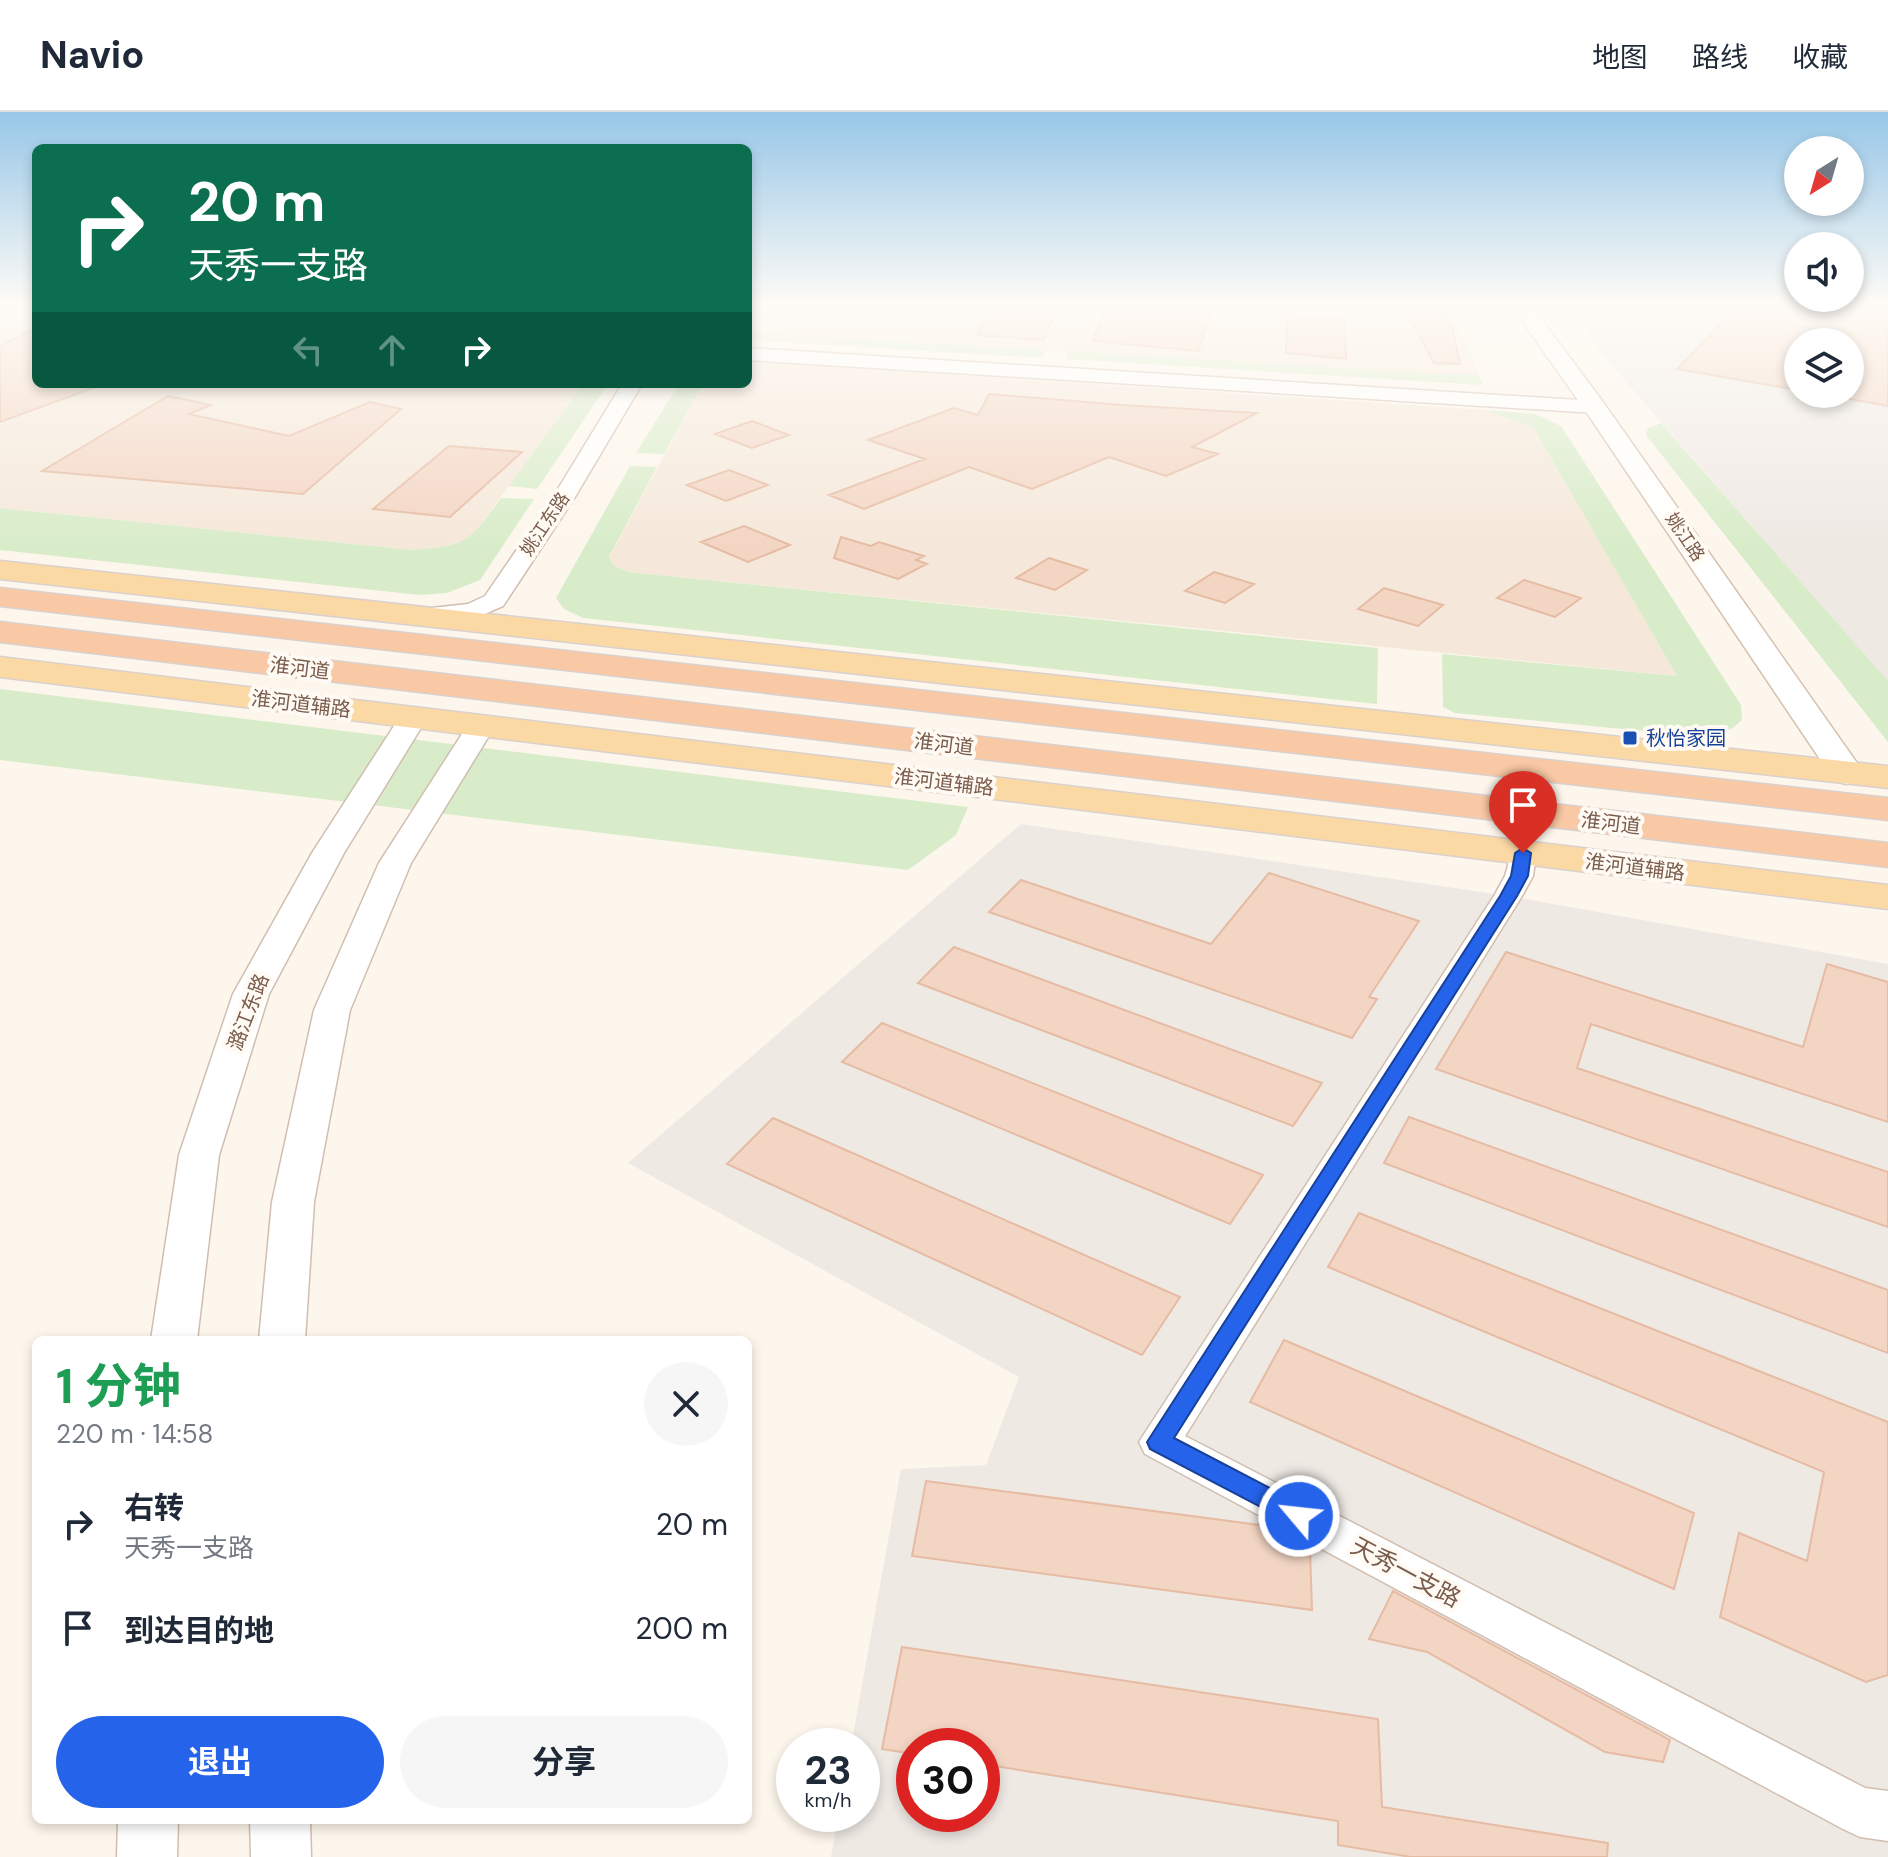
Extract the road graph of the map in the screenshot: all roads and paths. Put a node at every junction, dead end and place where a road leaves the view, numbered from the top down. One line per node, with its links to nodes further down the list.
1 (1297, 385): 5 (street)
2 (1579, 385): 5 (main road, 姚江路)
3 (630, 388): 8 (street, 姚江东路)
4 (648, 388): 9 (street, 姚江东路)
5 (1593, 404): 14 (main road, 姚江路)
6 (0, 570): 8 (main road)
7 (0, 597): 16 (highway, 淮河道)
8 (423, 615): 9 (main road)
9 (558, 631): 14 (main road)
10 (0, 632): 18 (highway, 淮河道)
11 (0, 667): 12 (main road, 淮河道辅路)
12 (413, 718): 13 (main road, 淮河道辅路); 20 (street, 潞江东路)
13 (481, 726): 17 (main road, 淮河道辅路); 21 (street)
14 (1846, 773): 15 (main road)
15 (1888, 777)
16 (1888, 809)
17 (1523, 853): 19 (main road, 淮河道辅路); 22 (street, 天秀一支路)
18 (1888, 855)
19 (1888, 897)
20 (175, 1336)
21 (282, 1336)
22 (1888, 1816)
23 (148, 1824): 25 (street)
24 (280, 1824): 26 (street)
25 (147, 1857)
26 (281, 1857)

